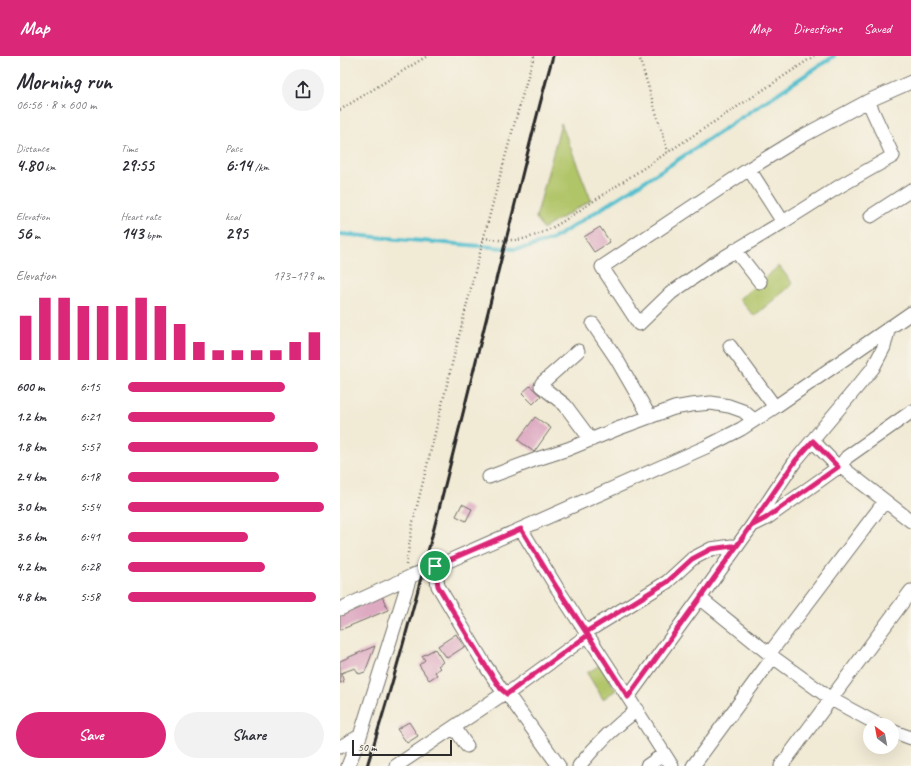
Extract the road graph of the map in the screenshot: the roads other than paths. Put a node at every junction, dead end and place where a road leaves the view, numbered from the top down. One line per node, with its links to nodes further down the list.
1 (911, 82): 2 (street)
2 (868, 102): 3 (street); 6 (street)
3 (749, 169): 6 (street); 7 (street)
4 (911, 190): 5 (street)
5 (871, 216)
6 (783, 222): 7 (street)
7 (735, 250): 8 (street)
8 (760, 282)
9 (911, 313): 11 (street)
10 (593, 324): 16 (street)
11 (889, 327): 14 (street); 19 (street)
12 (730, 346): 14 (street)
13 (578, 351): 18 (street)
14 (775, 407): 17 (street)
15 (911, 412): 20 (street)
16 (650, 417): 17 (street); 18 (street)
17 (754, 420): 25 (street)
18 (591, 440): 21 (street)
19 (813, 441): 20 (street); 24 (street)
20 (839, 467): 22 (street); 24 (street)
21 (489, 477)
22 (885, 501): 23 (street); 33 (street)
23 (911, 521)
24 (751, 526): 26 (street)
25 (521, 529): 27 (street); 32 (street)
26 (736, 547): 30 (street); 32 (street)
27 (435, 566): 28 (street); 34 (street)
28 (407, 578): 31 (street); 41 (street)
29 (910, 597): 36 (street)
30 (700, 598): 33 (street); 35 (street)
31 (340, 609)
32 (587, 634): 34 (street); 35 (street)
33 (771, 656): 36 (street); 52 (street)
34 (507, 693): 39 (street); 48 (street)
35 (628, 697): 37 (street)
36 (831, 699): 38 (street); 53 (street)
37 (637, 710): 45 (street); 49 (street)
38 (866, 718)
39 (454, 727): 43 (street); 47 (street)
40 (899, 733): 42 (street)
41 (360, 736): 44 (street); 46 (street)
42 (911, 738)
43 (467, 746)
44 (340, 748)
45 (664, 754): 50 (street); 51 (street)
46 (348, 766)
47 (396, 766)
48 (559, 766)
49 (579, 766)
50 (647, 766)
51 (672, 766)
52 (693, 766)
53 (781, 766)

